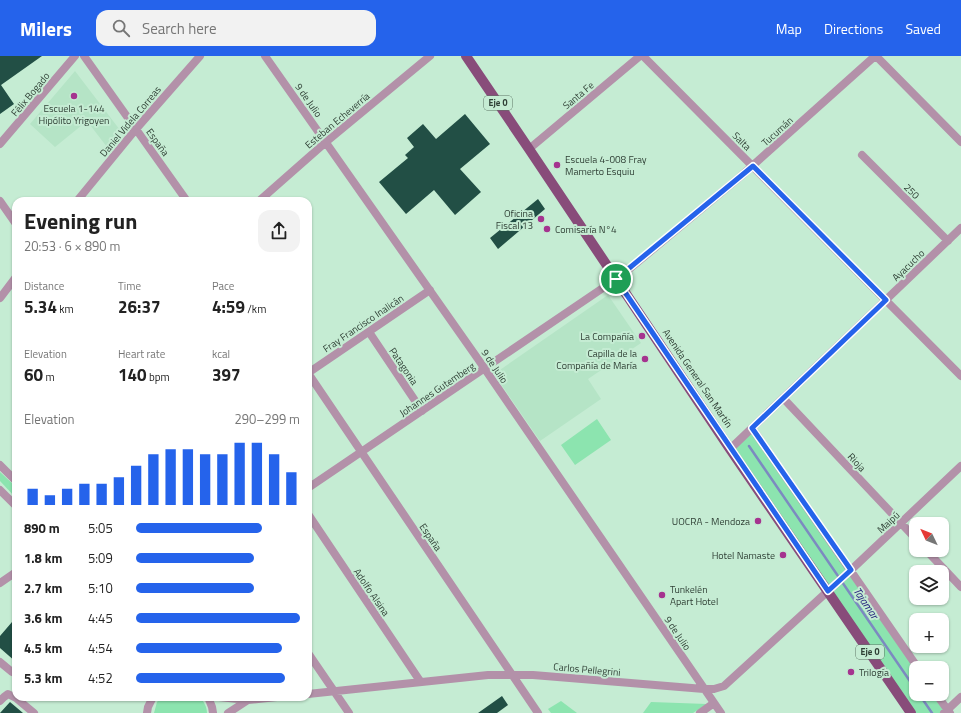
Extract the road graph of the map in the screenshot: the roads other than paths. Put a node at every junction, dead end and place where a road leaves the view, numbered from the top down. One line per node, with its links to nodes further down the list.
1 (75, 56): 12 (street, Félix Bogado)
2 (84, 56): 9 (street, España)
3 (200, 56): 9 (street, Daniel Videla Correas)
4 (266, 56): 10 (street, 9 de Julio)
5 (430, 56): 10 (street, Esteban Echeverría)
6 (466, 56): 13 (main road, Avenida General San Martín / Eje 0)
7 (642, 56): 13 (street, Santa Fe); 15 (street, Salta)
8 (875, 56): 11 (street); 15 (street, Tucumán)
9 (136, 129): 16 (street, Daniel Videla Correas); 17 (street, España)
10 (326, 142): 18 (street, Esteban Echeverría); 25 (street, 9 de Julio)
11 (961, 142)
12 (0, 144)
13 (530, 149): 23 (main road, Avenida General San Martín / Eje 0)
14 (862, 155): 22 (street, 250)
15 (753, 166): 23 (street, Tucumán); 27 (street, Salta)
16 (80, 197)
17 (184, 197)
18 (263, 197)
19 (0, 201): 20 (street)
20 (12, 218)
21 (961, 228): 22 (street, Ayacucho)
22 (948, 241): 27 (street, Ayacucho)
23 (616, 279): 29 (street, Johannes Gutemberg); 36 (main road, Avenida General San Martín / Eje 0)
24 (12, 282): 26 (street)
25 (430, 290): 28 (street, Fray Francisco Inalicán); 29 (street, 9 de Julio)
26 (0, 298)
27 (886, 300): 31 (street, Salta); 33 (street, Ayacucho)
28 (369, 332): 30 (street, Fray Francisco Inalicán); 34 (street, Patagonia)
29 (485, 368): 34 (street, Johannes Gutemberg); 59 (street, 9 de Julio)
30 (312, 370)
31 (961, 376)
32 (312, 379): 37 (street, España)
33 (783, 398): 35 (street, Ayacucho); 45 (street, Rioja)
34 (422, 411): 37 (street, Johannes Gutemberg)
35 (752, 428): 36 (street, Ayacucho); 48 (street)
36 (730, 448): 52 (main road, Avenida General San Martín / Eje 0)
37 (361, 453): 41 (street, Johannes Gutemberg); 57 (street, España)
38 (0, 465): 40 (street)
39 (961, 466): 45 (street, Maipú)
40 (12, 477)
41 (312, 485)
42 (0, 490): 43 (street)
43 (12, 502)
44 (312, 520): 58 (street, Adolfo Alsina)
45 (901, 523): 46 (street, Rioja); 48 (street, Maipú)
46 (909, 532)
47 (933, 557): 51 (street)
48 (851, 570): 52 (street, Maipú); 54 (street)
49 (12, 575): 50 (street)
50 (0, 583)
51 (961, 587)
52 (828, 591): 59 (street, Carlos Pellegrini); 80 (main road, Avenida General San Martín / Eje 0)
53 (312, 659): 60 (street)
54 (913, 661)
55 (0, 662): 56 (street)
56 (12, 672)
57 (512, 674): 58 (street, Carlos Pellegrini); 59 (street, Carlos Pellegrini); 77 (street, España)
58 (420, 681): 60 (street, Carlos Pellegrini)
59 (704, 689): 70 (street, 9 de Julio)
60 (335, 691): 61 (street, Carlos Pellegrini); 76 (street)
61 (312, 694)
62 (12, 696): 64 (street)
63 (961, 697): 72 (street)
64 (0, 701)
65 (20, 701): 73 (street)
66 (150, 701): 71 (street)
67 (210, 701): 74 (street)
68 (246, 701): 75 (street)
69 (940, 701): 72 (street)
70 (714, 703): 78 (street); 79 (street)
71 (146, 711)
72 (947, 712)
73 (34, 713)
74 (213, 713)
75 (228, 713)
76 (349, 713)
77 (538, 713)
78 (700, 713)
79 (721, 713)
80 (911, 713)

